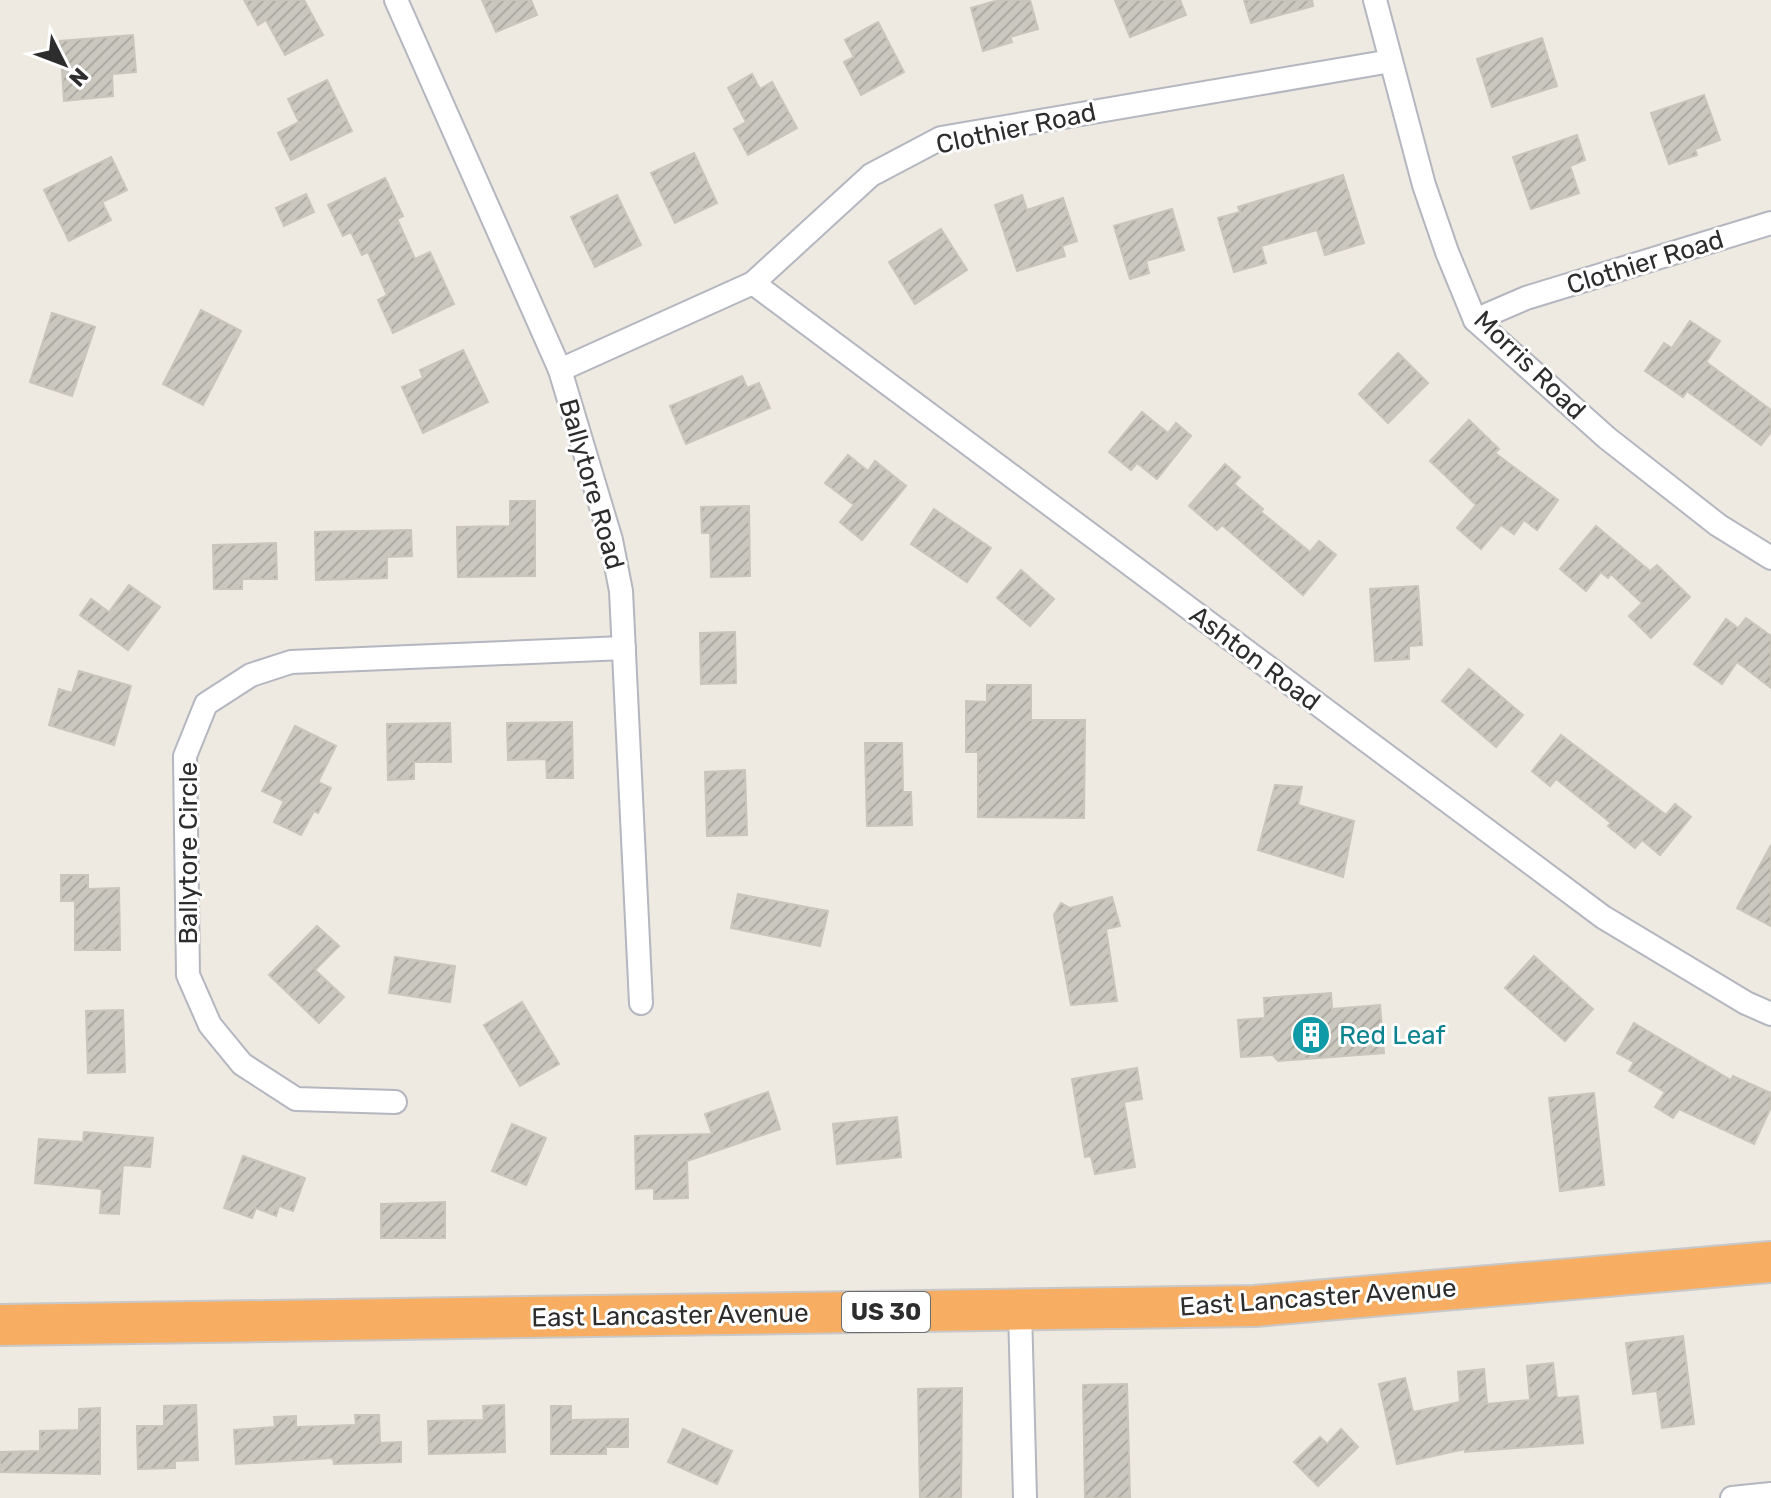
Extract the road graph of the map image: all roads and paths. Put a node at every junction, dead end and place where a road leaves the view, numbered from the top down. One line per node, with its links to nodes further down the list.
1 (396, 0): 7 (street, Ballytore Road)
2 (1375, 0): 3 (street, Morris Road)
3 (1391, 61): 5 (street, Clothier Road); 6 (street, Morris Road)
4 (1771, 223): 6 (street, Clothier Road)
5 (753, 283): 7 (street, Clothier Road); 11 (street, Ashton Road)
6 (1475, 320): 8 (street, Morris Road)
7 (560, 370): 9 (street, Ballytore Road)
8 (1771, 558)
9 (624, 648): 10 (street, Ballytore Road); 12 (street, Ballytore Circle)
10 (641, 1003)
11 (1771, 1014)
12 (395, 1102)
13 (1771, 1262): 14 (highway, East Lancaster Avenue / US 30)
14 (1020, 1310): 15 (highway, East Lancaster Avenue / US 30); 17 (street)
15 (0, 1325)
16 (1771, 1494): 18 (street)
17 (1025, 1498)
18 (1732, 1498)

